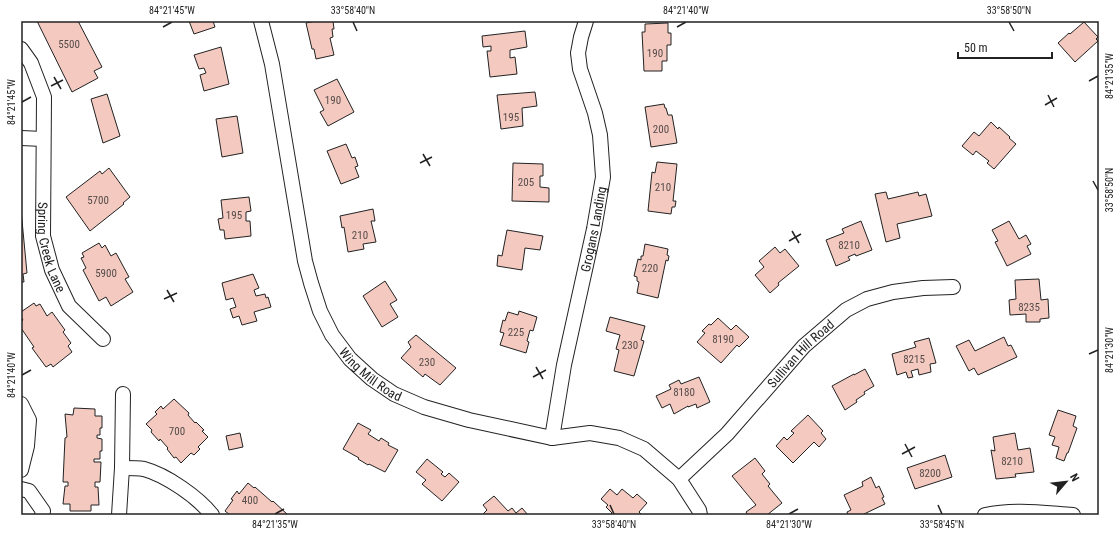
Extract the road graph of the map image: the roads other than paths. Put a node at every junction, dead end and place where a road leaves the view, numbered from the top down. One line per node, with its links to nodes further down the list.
1 (261, 21): 10 (street, Wing Mill Road)
2 (586, 21): 10 (street, Grogans Landing)
3 (21, 49): 5 (street, Spring Creek Lane)
4 (21, 138): 5 (street)
5 (43, 139): 7 (street, Spring Creek Lane)
6 (953, 287): 13 (street, Sullivan Hill Road)
7 (103, 339)
8 (123, 394): 11 (street)
9 (21, 404): 12 (street)
10 (552, 438): 13 (street, Wing Mill Road)
11 (122, 468): 16 (street); 17 (street)
12 (21, 470)
13 (679, 479): 18 (street, Wing Mill Road)
14 (21, 489): 15 (street)
15 (42, 515)
16 (119, 515)
17 (212, 515)
18 (700, 515)
19 (985, 515): 20 (street)
20 (1073, 515)

